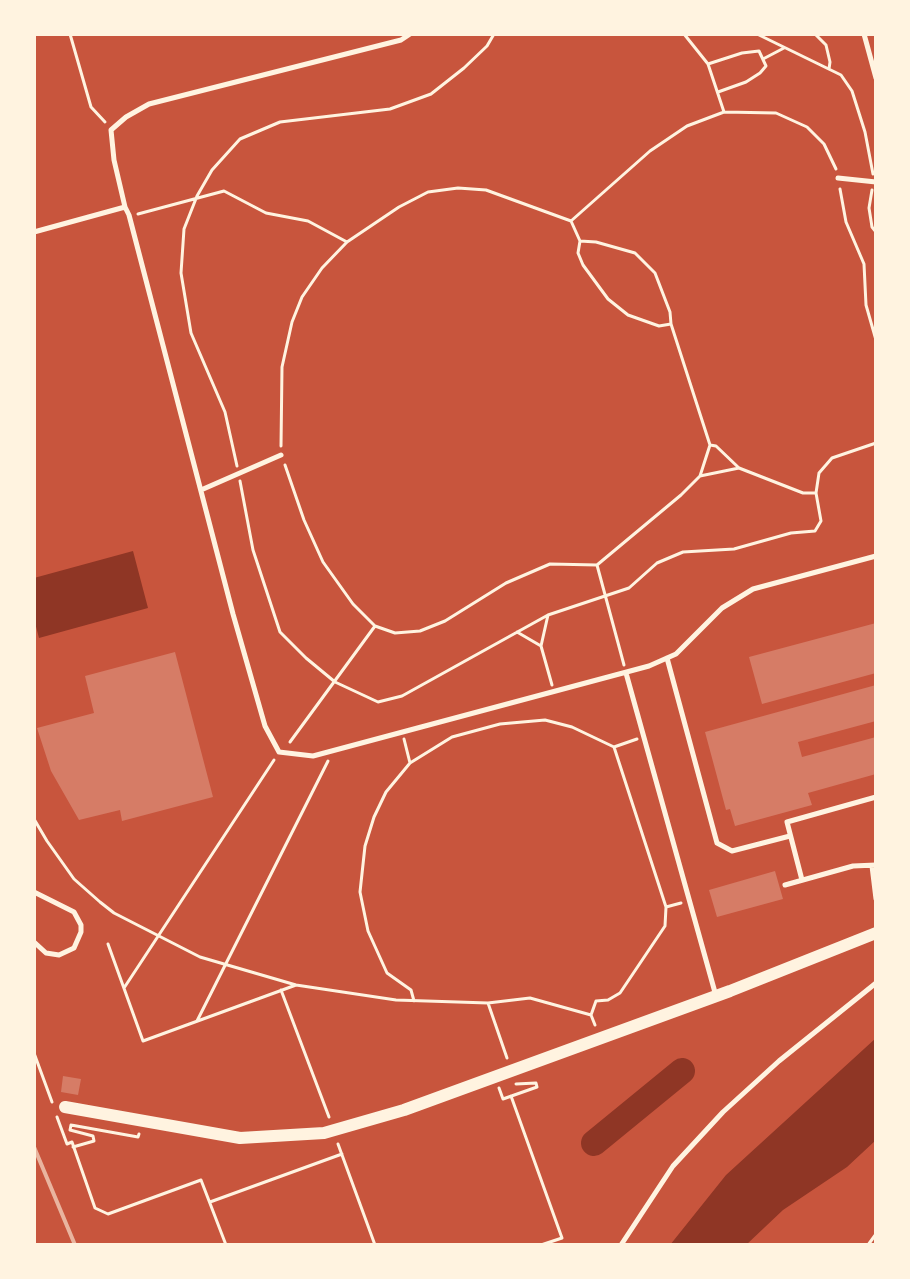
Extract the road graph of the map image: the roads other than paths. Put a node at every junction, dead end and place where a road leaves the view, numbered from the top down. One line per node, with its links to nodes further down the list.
1 (410, 34): 6 (lane)
2 (864, 34): 3 (lane)
3 (876, 78)
4 (838, 178): 5 (lane)
5 (874, 182)
6 (125, 207): 7 (lane); 9 (lane)
7 (34, 232)
8 (281, 455): 9 (lane)
9 (201, 490): 12 (lane)
10 (876, 556): 11 (lane)
11 (667, 658): 12 (lane); 14 (lane)
12 (626, 673): 23 (lane)
13 (876, 797): 14 (lane)
14 (790, 836): 16 (lane)
15 (874, 866): 16 (lane); 19 (lane)
16 (802, 880): 17 (lane)
17 (785, 885)
18 (34, 892): 21 (lane)
19 (876, 899)
20 (876, 933): 23 (main road)
21 (34, 942)
22 (876, 983): 25 (lane)
23 (716, 996): 24 (main road)
24 (65, 1107)
25 (621, 1245)

